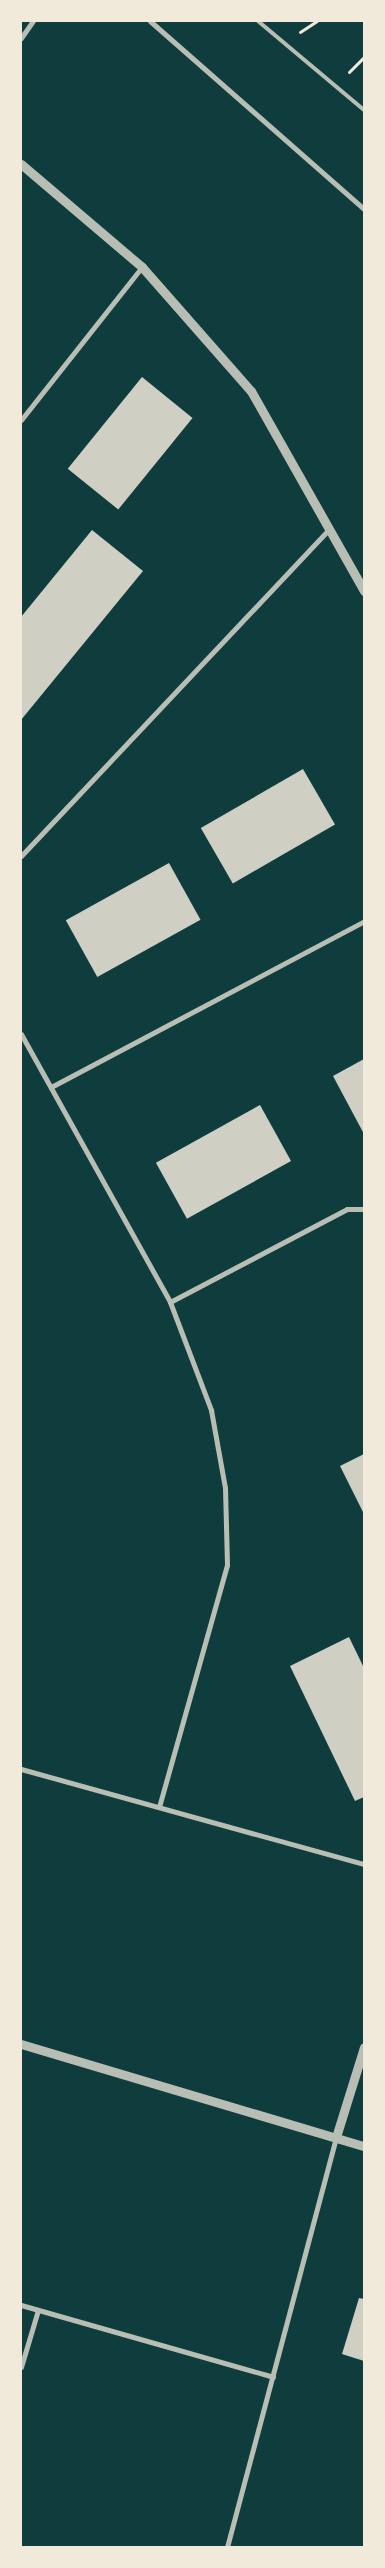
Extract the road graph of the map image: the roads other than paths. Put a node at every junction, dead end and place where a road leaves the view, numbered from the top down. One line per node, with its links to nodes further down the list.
1 (33, 21): 4 (street)
2 (150, 21): 7 (street)
3 (258, 21): 5 (lane)
4 (21, 38)
5 (364, 110)
6 (21, 164): 8 (street)
7 (364, 209)
8 (142, 267): 9 (street); 10 (street)
9 (21, 420)
10 (328, 530): 11 (street); 12 (street)
11 (364, 591)
12 (21, 856)
13 (364, 921): 15 (street)
14 (21, 1034): 15 (street)
15 (51, 1087): 17 (street)
16 (364, 1209): 17 (street)
17 (170, 1302): 19 (street)
18 (21, 1769): 19 (street)
19 (159, 1807): 20 (street)
20 (364, 1864)
21 (21, 2044): 23 (street)
22 (364, 2047): 23 (street)
23 (336, 2137): 24 (street); 28 (street)
24 (364, 2146)
25 (21, 2305): 26 (street)
26 (38, 2310): 27 (street); 28 (street)
27 (21, 2367)
28 (273, 2377): 29 (street)
29 (227, 2547)

